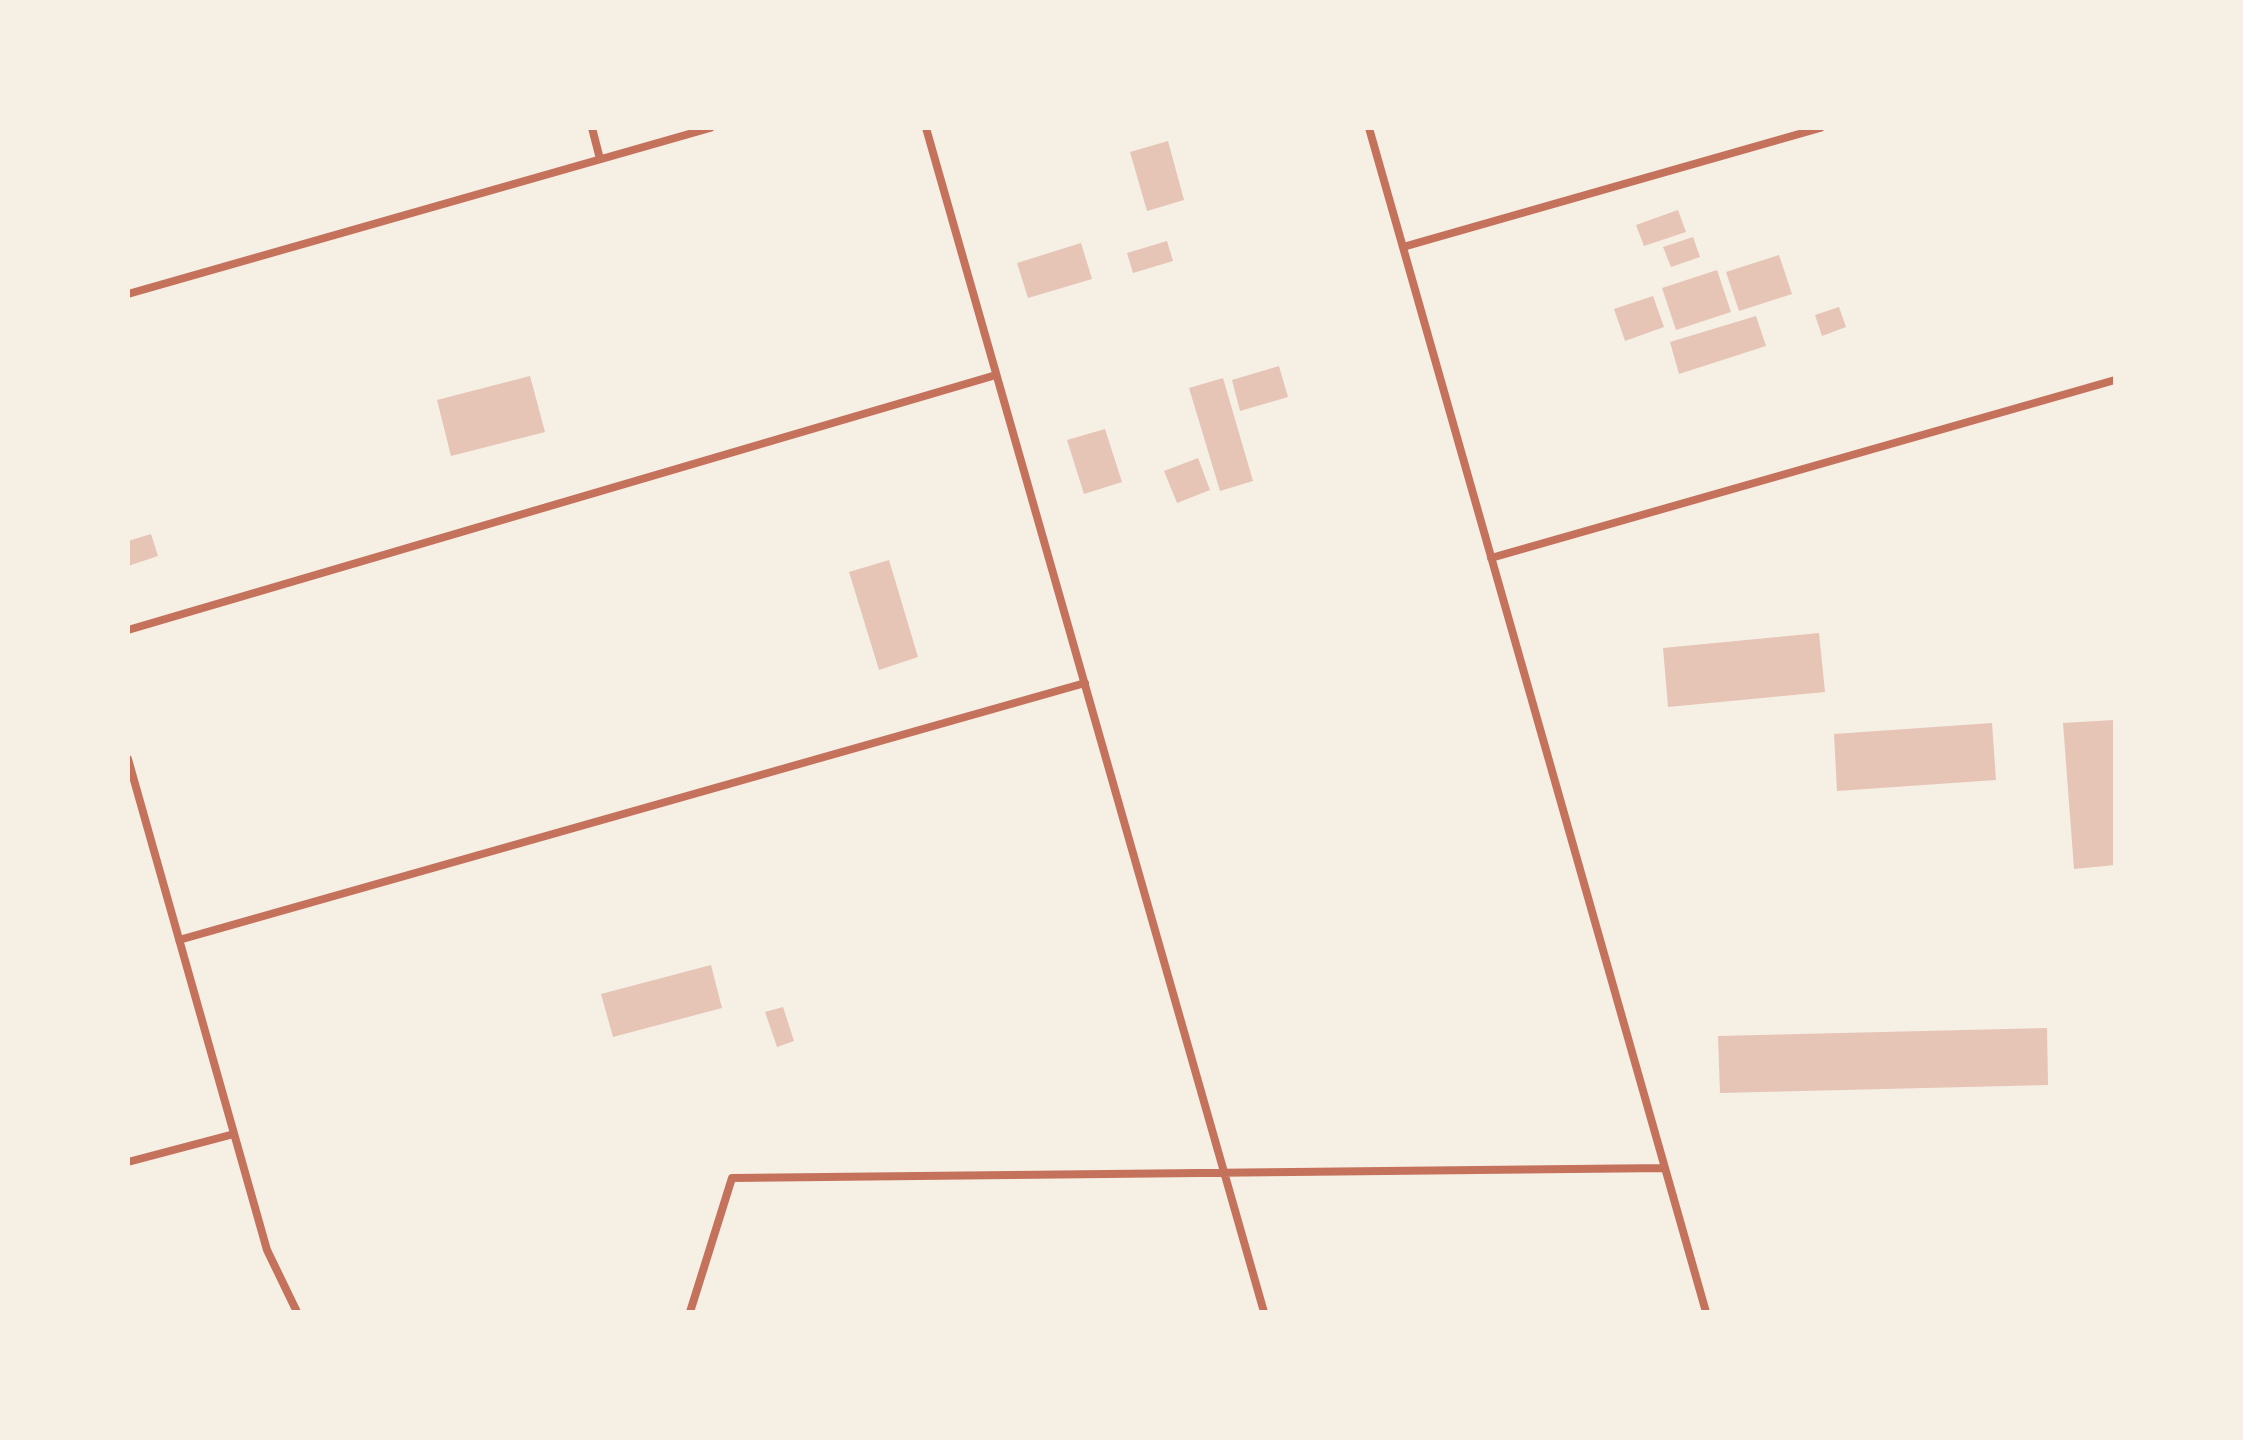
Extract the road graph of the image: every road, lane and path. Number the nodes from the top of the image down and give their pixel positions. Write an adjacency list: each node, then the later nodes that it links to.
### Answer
1 (592, 128): 6 (street)
2 (710, 128): 6 (street)
3 (926, 128): 9 (street)
4 (1369, 128): 7 (street)
5 (1820, 128): 7 (street)
6 (600, 159): 8 (street)
7 (1403, 247): 11 (street)
8 (128, 294)
9 (996, 375): 12 (street); 13 (street)
10 (2115, 380): 11 (street)
11 (1491, 558): 18 (street)
12 (128, 630)
13 (1085, 683): 15 (street); 19 (street)
14 (128, 759): 15 (street)
15 (179, 940): 16 (street)
16 (234, 1134): 17 (street); 20 (street)
17 (128, 1162)
18 (1665, 1168): 19 (street); 23 (street)
19 (1225, 1173): 21 (street); 22 (street)
20 (297, 1312)
21 (690, 1312)
22 (1264, 1312)
23 (1706, 1312)

